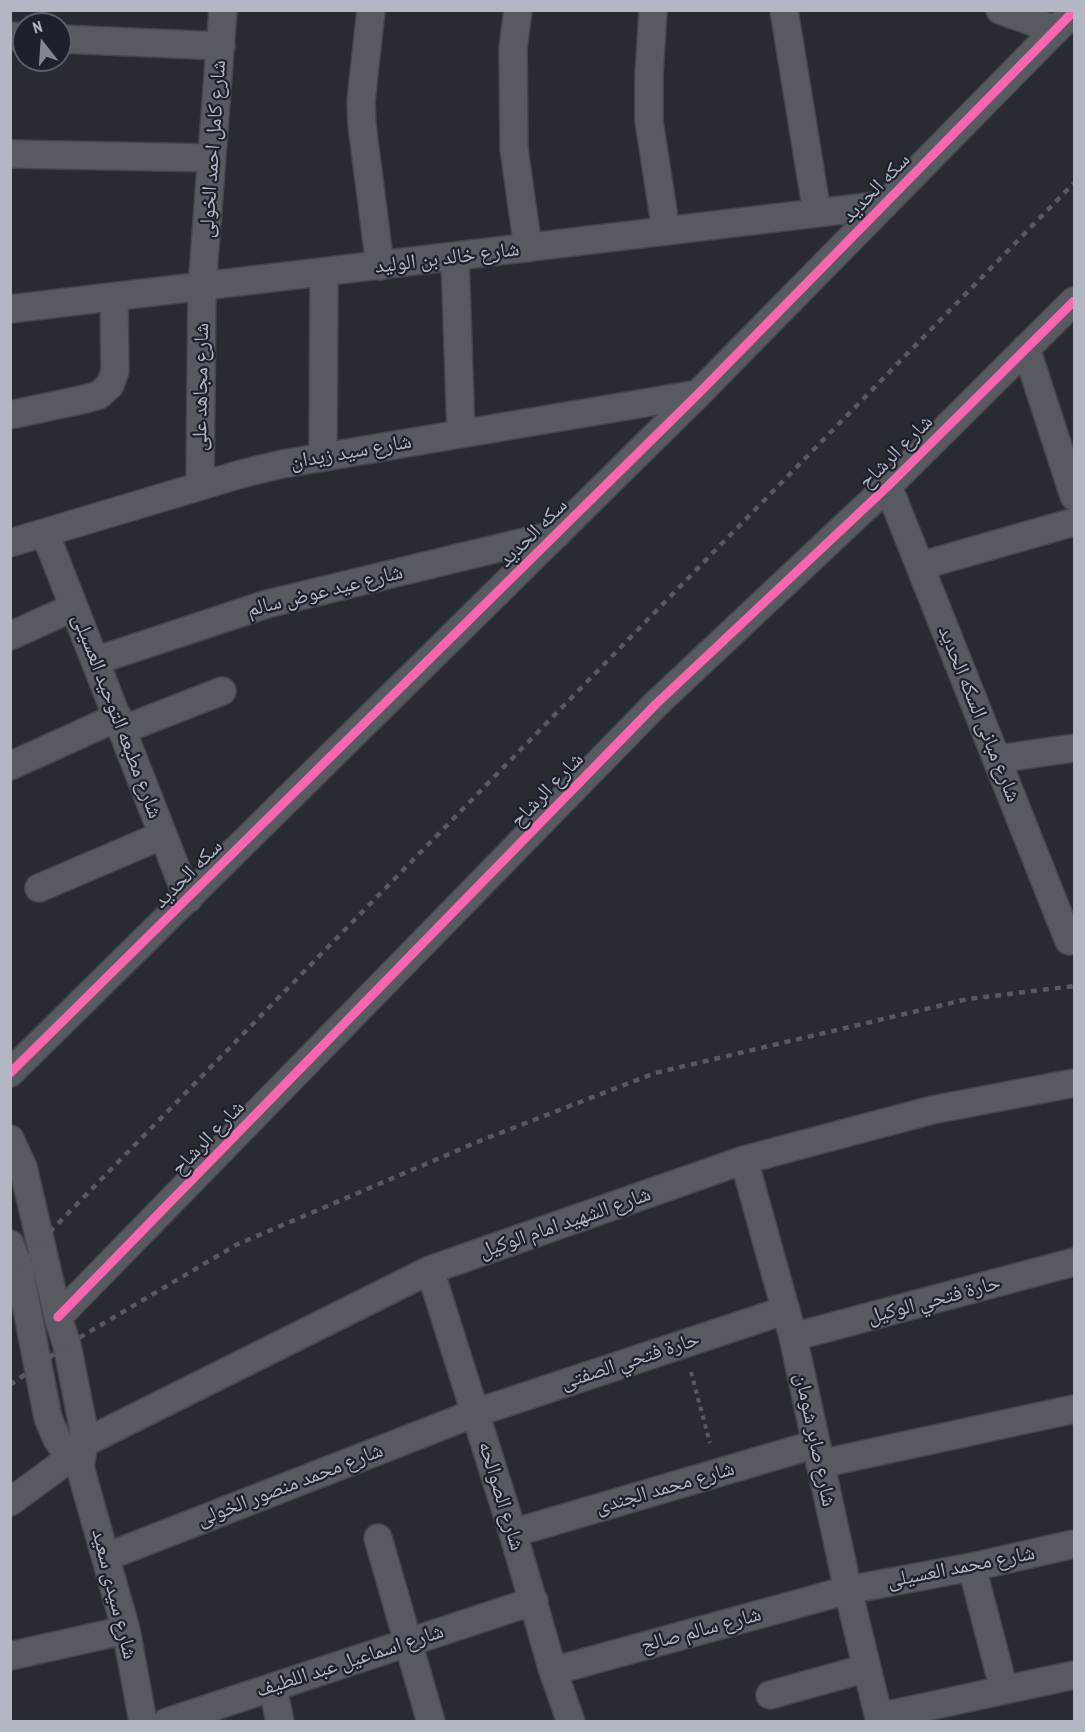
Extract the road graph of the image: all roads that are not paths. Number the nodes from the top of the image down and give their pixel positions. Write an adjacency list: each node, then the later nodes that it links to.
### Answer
1 (223, 10): 9 (street, شارع كامل احمد الخولى)
2 (371, 10): 17 (street)
3 (518, 10): 15 (street)
4 (654, 10): 14 (street)
5 (784, 10): 13 (street)
6 (1000, 10): 7 (street)
7 (1068, 22): 12 (street, سكه الحديد)
8 (72, 40): 9 (street)
9 (221, 46): 11 (street, شارع كامل احمد الخولى)
10 (10, 154): 11 (street)
11 (212, 158): 19 (street, شارع كامل احمد الخولى)
12 (884, 205): 13 (street, شارع خالد بن الوليد); 24 (street, سكه الحديد)
13 (818, 213): 14 (street, شارع خالد بن الوليد)
14 (666, 231): 15 (street, شارع خالد بن الوليد)
15 (528, 248): 16 (street, شارع خالد بن الوليد)
16 (455, 257): 17 (street, شارع خالد بن الوليد); 26 (street)
17 (380, 266): 18 (street, شارع خالد بن الوليد)
18 (324, 273): 19 (street, شارع خالد بن الوليد); 27 (street)
19 (202, 287): 20 (street, شارع خالد بن الوليد); 28 (street, شارع مجاهد على)
20 (114, 298): 22 (street, شارع خالد بن الوليد); 25 (street)
21 (1074, 302): 23 (street, شارع الرشاح)
22 (10, 309)
23 (1026, 348): 29 (street, شارع الرشاح); 30 (street)
24 (699, 394): 26 (street, شارع سيد زيدان); 33 (street, سكه الحديد)
25 (10, 415)
26 (461, 434): 27 (street, شارع سيد زيدان)
27 (323, 456): 28 (street, شارع سيد زيدان)
28 (200, 486): 32 (street, شارع سيد زيدان)
29 (888, 486): 35 (street, شارع مبانى السكه الحديد); 58 (street, شارع الرشاح)
30 (1074, 496)
31 (1074, 522): 35 (street)
32 (45, 533): 34 (street, شارع سيد زيدان); 36 (street, شارع مطبعه التوحيد العسيلى)
33 (557, 534): 38 (street, شارع عيد عوض سالم); 46 (street, سكه الحديد)
34 (10, 543)
35 (920, 566): 42 (street, شارع مبانى السكه الحديد)
36 (74, 607): 37 (street); 38 (street, شارع مطبعه التوحيد العسيلى)
37 (10, 636)
38 (95, 661): 40 (street, شارع مطبعه التوحيد العسيلى)
39 (222, 691): 40 (street)
40 (120, 724): 43 (street); 44 (street, شارع مطبعه التوحيد العسيلى)
41 (1074, 748): 42 (street)
42 (996, 759): 47 (street, شارع مبانى السكه الحديد)
43 (10, 766)
44 (163, 835): 45 (street); 46 (street, شارع مطبعه التوحيد العسيلى)
45 (39, 888)
46 (188, 899): 48 (street, سكه الحديد)
47 (1069, 941)
48 (10, 1073)
49 (1074, 1083): 51 (street, شارع الشهيد امام الوكيل)
50 (10, 1139): 52 (street)
51 (744, 1160): 56 (street, شارع الشهيد امام الوكيل); 57 (street, شارع صابر شومان)
52 (33, 1205): 53 (street); 58 (street)
53 (10, 1228)
54 (10, 1244): 63 (street)
55 (1074, 1262): 59 (street, حارة فتحي الوكيل)
56 (430, 1270): 61 (street, شارع الصوالحه); 63 (street, شارع الشهيد امام الوكيل)
57 (786, 1310): 59 (street, شارع صابر شومان); 61 (street, حارة فتحي الصفتى)
58 (58, 1317): 63 (street)
59 (793, 1337): 62 (street, شارع صابر شومان)
60 (1074, 1409): 62 (street, شارع محمد الجندى)
61 (475, 1413): 65 (street, شارع الصوالحه); 68 (street, شارع محمد منصور الخولى)
62 (818, 1454): 65 (street, شارع محمد الجندى); 70 (street, شارع صابر شومان)
63 (78, 1456): 64 (street, شارع الشهيد امام الوكيل); 68 (street, شارع سيدى سعيد)
64 (10, 1502)
65 (513, 1533): 71 (street, شارع الصوالحه)
66 (378, 1538): 73 (street)
67 (1074, 1544): 69 (street, شارع محمد العسيلى)
68 (106, 1557): 72 (street, شارع سيدى سعيد)
69 (972, 1567): 70 (street, شارع محمد العسيلى); 79 (street)
70 (848, 1590): 75 (street, شارع صابر شومان); 76 (street, شارع سالم صالح)
71 (534, 1601): 73 (street, شارع اسماعيل عبد اللطيف); 76 (street, شارع الصوالحه)
72 (126, 1630): 74 (street); 82 (street, شارع سيدى سعيد)
73 (408, 1642): 78 (street, شارع اسماعيل عبد اللطيف); 85 (street)
74 (10, 1656)
75 (867, 1668): 80 (street); 81 (street, شارع صابر شومان)
76 (553, 1671): 86 (street, شارع الصوالحه)
77 (1074, 1675): 79 (street)
78 (273, 1687): 83 (street, شارع اسماعيل عبد اللطيف); 84 (street)
79 (1004, 1690): 81 (street)
80 (770, 1695)
81 (879, 1719)
82 (143, 1722)
83 (167, 1722)
84 (280, 1722)
85 (431, 1722)
86 (571, 1722)

